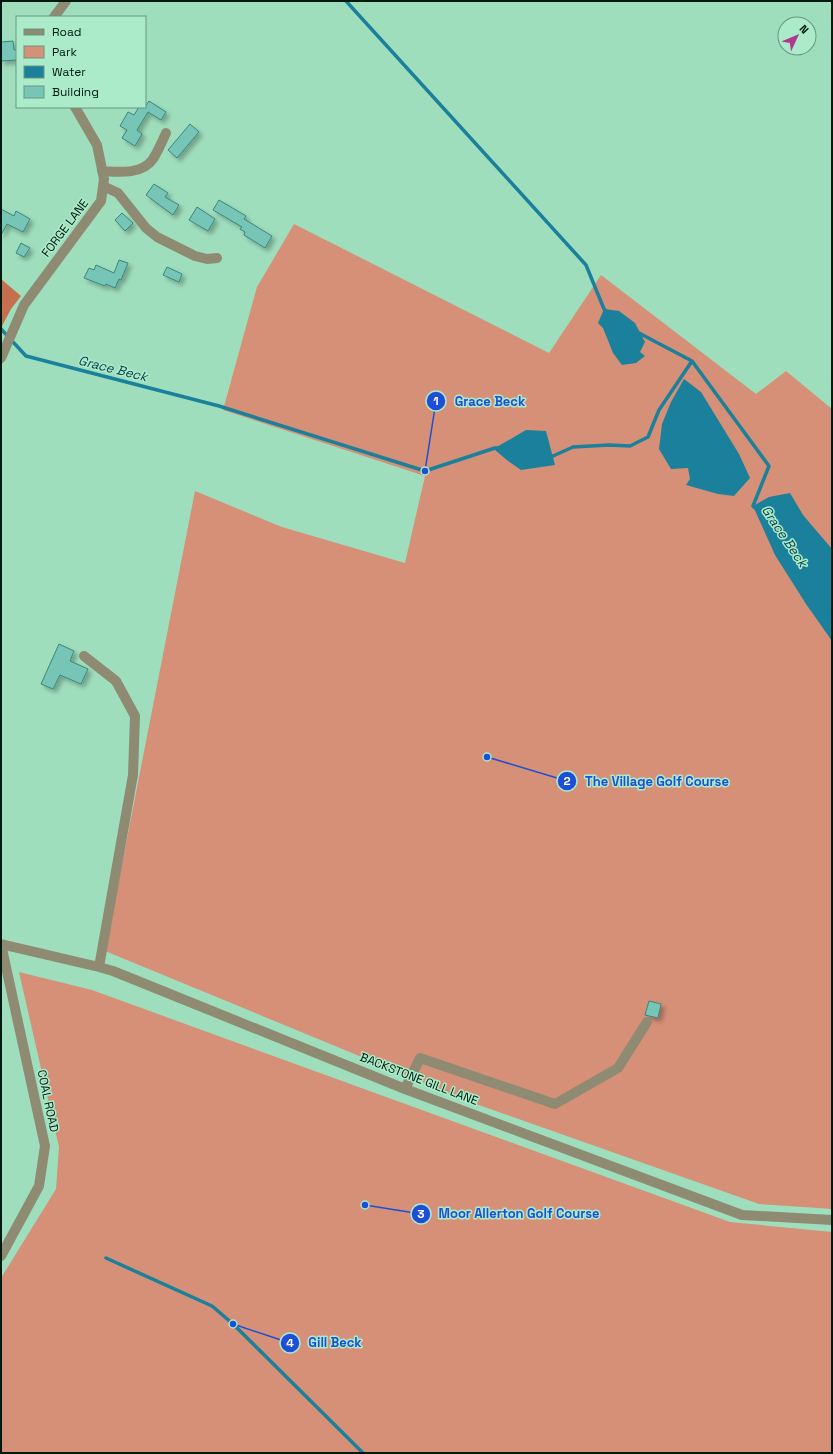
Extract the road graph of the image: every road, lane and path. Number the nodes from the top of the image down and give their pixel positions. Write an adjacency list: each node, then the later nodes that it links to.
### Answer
1 (66, 1): 2 (street)
2 (55, 16)
3 (76, 108): 5 (street, FORGE LANE)
4 (166, 134): 5 (street)
5 (102, 171): 6 (street, FORGE LANE)
6 (103, 186): 7 (street); 8 (street, FORGE LANE)
7 (217, 258)
8 (1, 358)
9 (84, 656): 11 (street)
10 (1, 944): 11 (street, BACKSTONE GILL LANE); 15 (street, COAL ROAD)
11 (99, 966): 13 (street, BACKSTONE GILL LANE)
12 (647, 1022): 13 (street)
13 (405, 1088): 14 (street, BACKSTONE GILL LANE)
14 (832, 1220)
15 (1, 1256)

